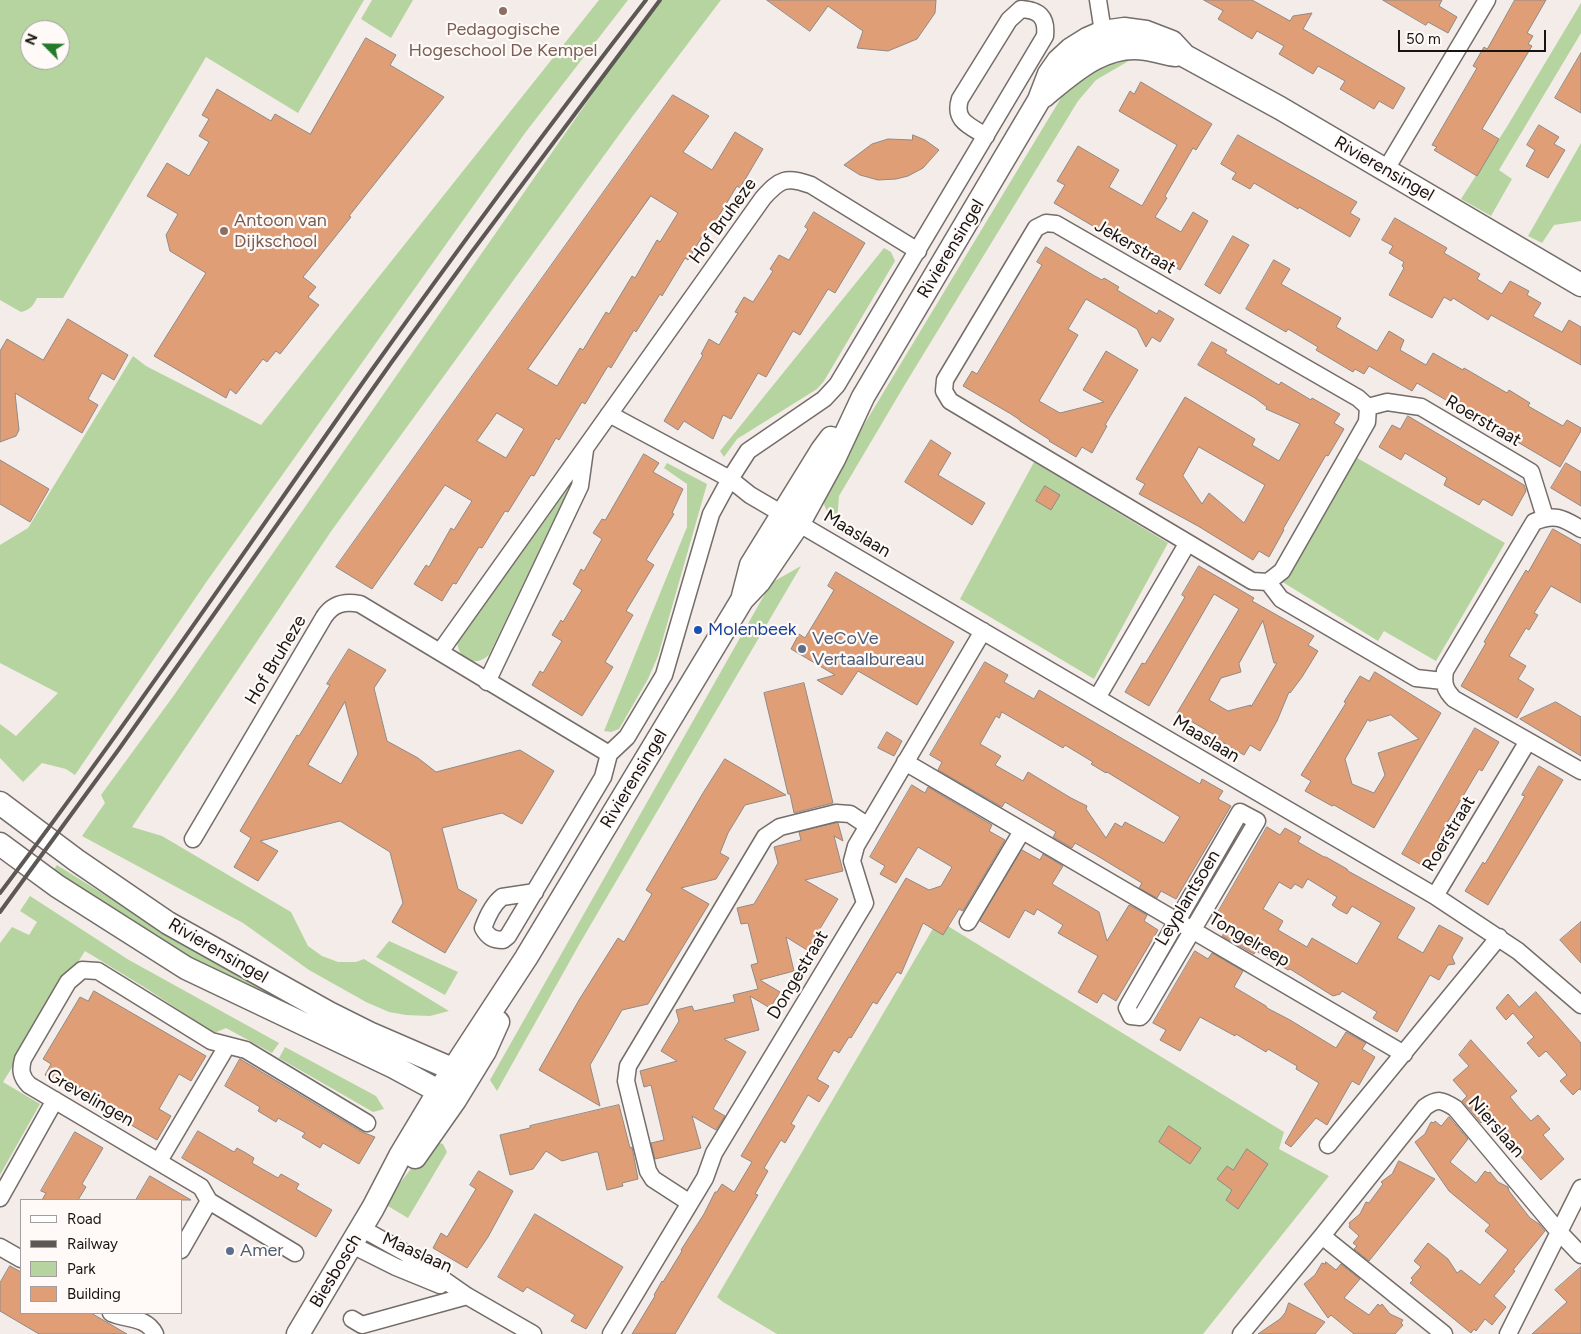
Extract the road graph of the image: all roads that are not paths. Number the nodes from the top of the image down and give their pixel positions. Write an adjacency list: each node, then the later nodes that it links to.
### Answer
1 (1098, 0): 3 (street)
2 (1487, 0): 5 (street)
3 (1107, 42): 5 (street, Rivierensingel); 13 (street, Rivierensingel)
4 (986, 136): 4 (street); 6 (street)
5 (1385, 171): 7 (street, Rivierensingel)
6 (918, 251): 9 (street, Hof Bruheze); 11 (street)
7 (1581, 285)
8 (1368, 407): 12 (street, Roerstraat); 15 (street, Jekerstraat); 16 (street)
9 (609, 414): 10 (street, Hof Bruheze); 11 (street)
10 (585, 448): 18 (street, Hof Bruheze); 20 (street, Hof Bruheze)
11 (730, 479): 13 (street); 23 (street)
12 (1545, 517): 14 (street); 19 (street)
13 (791, 518): 17 (street, Maaslaan); 40 (street, Rivierensingel)
14 (1581, 529)
15 (1187, 544): 16 (street, Jekerstraat); 21 (street)
16 (1268, 582): 19 (street)
17 (983, 631): 21 (street, Maaslaan); 24 (street, Dongestraat)
18 (440, 652): 20 (street, Hof Bruheze); 29 (street, Hof Bruheze)
19 (1443, 681): 22 (street)
20 (487, 682): 23 (street, Hof Bruheze)
21 (1097, 698): 32 (street, Maaslaan)
22 (1528, 741): 25 (street); 32 (street, Roerstraat)
23 (609, 754): 31 (street)
24 (905, 762): 27 (street, Dongestraat); 28 (street, Tongelreep)
25 (1581, 771)
26 (0, 803): 40 (street, Rivierensingel)
27 (868, 826): 49 (street, Dongestraat); 49 (street)
28 (1022, 831): 33 (street, Tongelreep); 34 (street)
29 (194, 840)
30 (0, 844): 41 (street, Rivierensingel)
31 (535, 892)
32 (1435, 896): 36 (street, Maaslaan)
33 (1178, 921): 35 (street, Tongelreep); 35 (street, Leyplantsoen); 35 (street, Leyplantsoen)
34 (968, 922)
35 (1193, 930): 39 (street, Tongelreep)
36 (1499, 937): 37 (street, Maaslaan); 39 (street)
37 (1581, 1005)
38 (227, 1046): 42 (street, Grevelingen); 43 (street, Grevelingen); 45 (street)
39 (1404, 1054): 44 (street)
40 (461, 1073): 41 (street, Rivierensingel)
41 (447, 1095): 51 (street, Biesbosch)
42 (55, 1100): 45 (street, Grevelingen); 47 (street)
43 (367, 1123)
44 (1328, 1145)
45 (159, 1161): 48 (street, Grevelingen)
46 (1581, 1188): 50 (street)
47 (0, 1198)
48 (209, 1201): 54 (street); 55 (street, Grevelingen)
49 (690, 1203): 65 (street, Dongestraat)
50 (1559, 1232): 52 (street, Nierslaan); 56 (street, Nierslaan); 68 (street)
51 (356, 1236): 58 (street, Maaslaan); 63 (street, Biesbosch)
52 (1322, 1236): 66 (street, Nierslaan); 67 (street)
53 (0, 1247): 57 (street)
54 (182, 1248)
55 (295, 1253)
56 (1581, 1255)
57 (20, 1258)
58 (468, 1296): 61 (street, Maaslaan); 64 (street, Maaslaan)
59 (114, 1314): 60 (street)
60 (143, 1317): 62 (street)
61 (352, 1319)
62 (155, 1334)
63 (298, 1334)
64 (533, 1334)
65 (611, 1334)
66 (1241, 1334)
67 (1444, 1334)
68 (1508, 1334)

